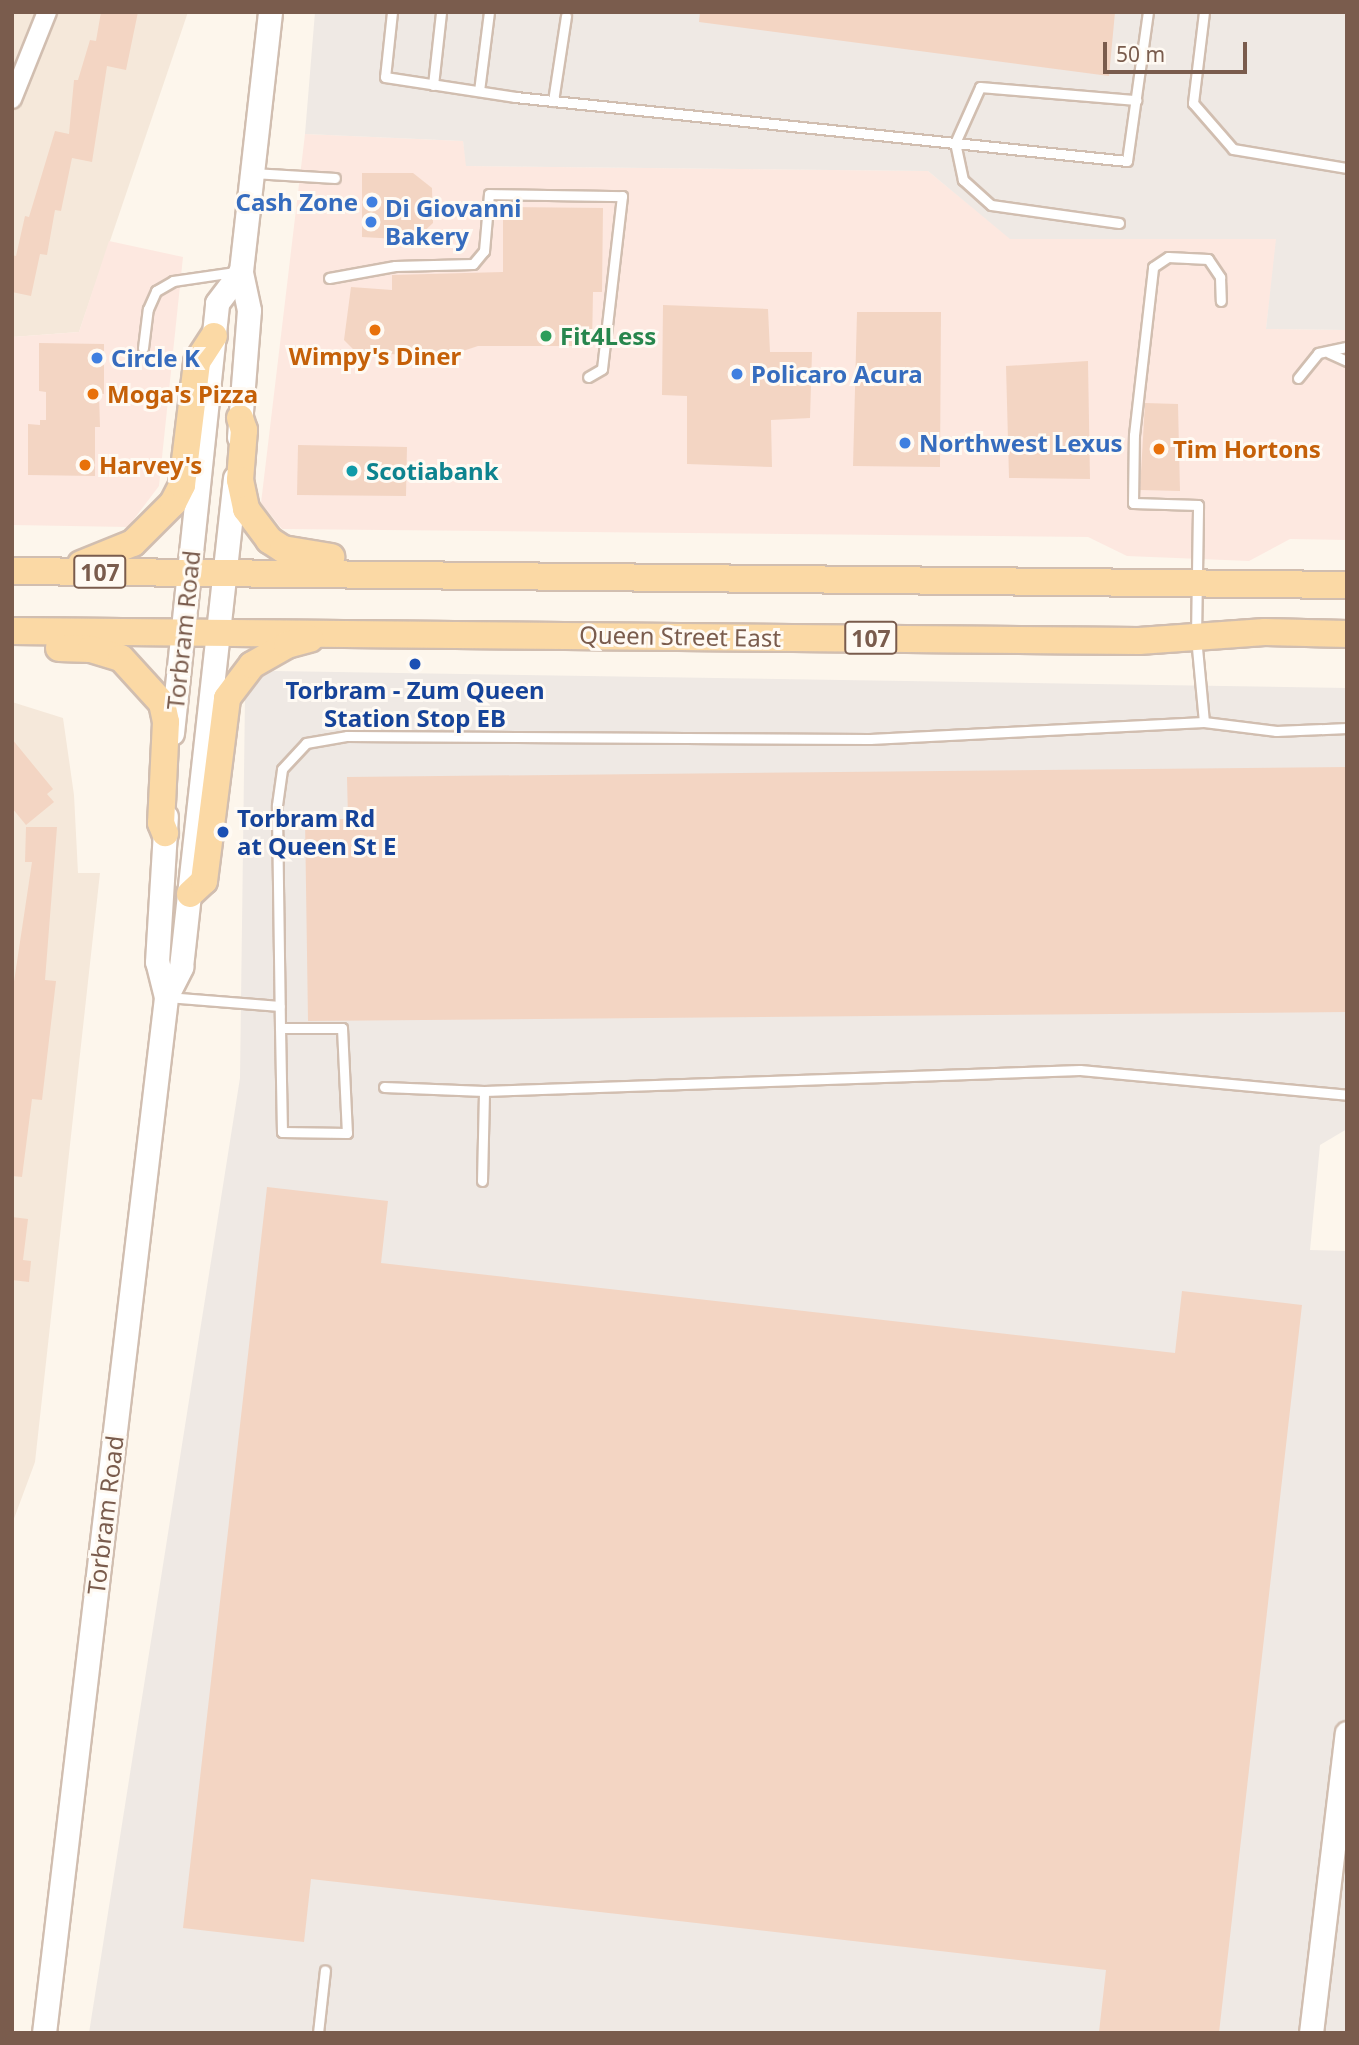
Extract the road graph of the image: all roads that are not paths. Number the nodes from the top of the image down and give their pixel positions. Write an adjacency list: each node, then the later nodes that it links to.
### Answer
1 (47, 12): 11 (street)
2 (270, 12): 16 (main road, Torbram Road)
3 (392, 12): 9 (lane)
4 (441, 12): 9 (lane)
5 (489, 12): 10 (lane)
6 (1149, 12): 12 (lane)
7 (1204, 12): 15 (lane)
8 (566, 16): 13 (lane)
9 (433, 85): 10 (lane)
10 (479, 92): 13 (lane)
11 (12, 99)
12 (1136, 100): 14 (lane); 14 (lane)
13 (554, 101): 14 (lane)
14 (955, 144): 18 (lane)
15 (1347, 168)
16 (251, 173): 17 (lane); 19 (main road, Torbram Road)
17 (335, 178)
18 (1119, 223)
19 (241, 271): 22 (main road, Torbram Road); 24 (lane); 29 (main road, Torbram Road)
20 (329, 278): 27 (lane)
21 (1221, 301): 34 (lane)
22 (214, 336): 30 (main road); 31 (main road, Torbram Road)
23 (1347, 346): 25 (lane)
24 (143, 348)
25 (1329, 353): 26 (lane); 28 (lane)
26 (1347, 361)
27 (588, 377)
28 (1298, 378)
29 (240, 418): 32 (main road, Torbram Road); 33 (main road)
30 (12, 571): 31 (main road, 107)
31 (189, 572): 32 (main road, 107); 37 (main road, Torbram Road)
32 (225, 572): 33 (main road, 107); 38 (main road, Torbram Road)
33 (436, 575): 34 (main road, 107)
34 (1199, 582): 35 (main road, 107); 41 (lane)
35 (1347, 585)
36 (12, 631): 37 (main road, Queen Street East / 107)
37 (182, 632): 38 (main road, Queen Street East / 107); 45 (main road, Torbram Road)
38 (218, 632): 39 (main road, Queen Street East / 107); 46 (main road, Torbram Road)
39 (394, 633): 41 (main road, Queen Street East / 107); 46 (main road)
40 (1347, 634): 41 (main road, Queen Street East / 107)
41 (1196, 637): 43 (lane)
42 (12, 647): 45 (main road)
43 (1204, 722): 44 (lane); 48 (lane)
44 (1347, 728)
45 (165, 833): 47 (main road, Torbram Road)
46 (190, 894): 47 (main road, Torbram Road)
47 (166, 996): 48 (lane); 56 (main road, Torbram Road)
48 (280, 1006): 49 (lane)
49 (280, 1028): 49 (lane)
50 (384, 1087): 51 (lane)
51 (484, 1091): 52 (lane); 53 (lane)
52 (1347, 1095)
53 (482, 1181)
54 (1346, 1741): 58 (main road)
55 (325, 1970): 57 (lane)
56 (44, 2033)
57 (318, 2033)
58 (1311, 2033)

